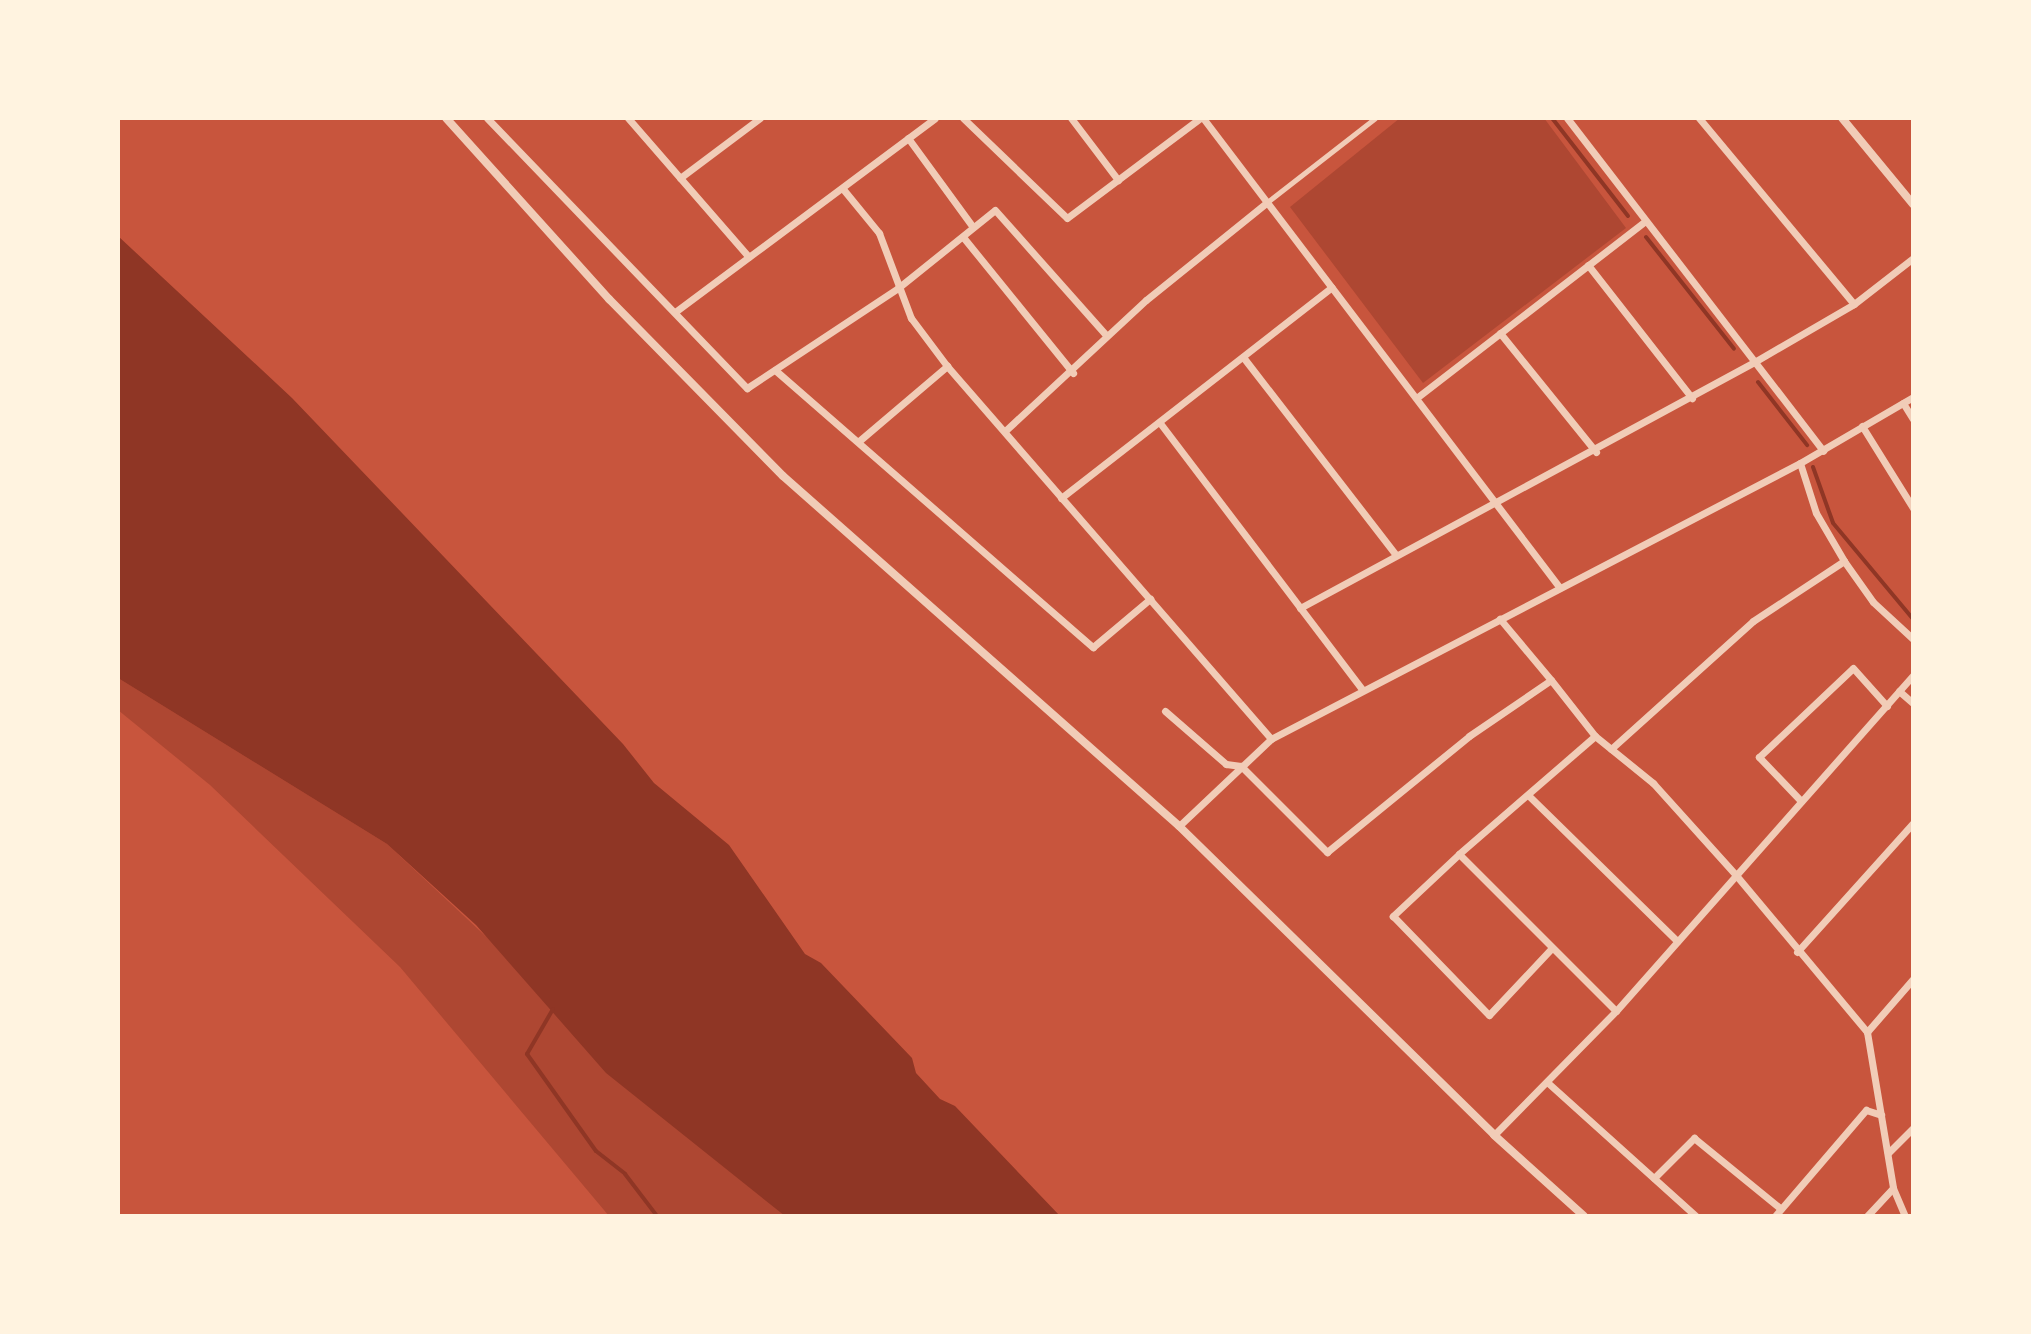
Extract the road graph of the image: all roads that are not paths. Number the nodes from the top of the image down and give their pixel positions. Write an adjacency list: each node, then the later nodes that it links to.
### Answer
1 (446, 118): 72 (street)
2 (487, 118): 28 (street)
3 (628, 118): 14 (street)
4 (760, 118): 14 (street)
5 (935, 118): 13 (street)
6 (963, 118): 15 (street)
7 (1071, 118): 15 (street)
8 (1202, 118): 15 (street); 17 (street)
9 (1375, 118): 17 (street)
10 (1567, 118): 19 (street)
11 (1699, 118): 27 (street)
12 (1842, 118): 18 (street)
13 (908, 138): 16 (street); 20 (street)
14 (680, 178): 22 (street)
15 (1118, 180)
16 (843, 189): 22 (street); 26 (street)
17 (1266, 203): 25 (street); 30 (street)
18 (1913, 204)
19 (1644, 222): 24 (street); 32 (street)
20 (973, 227): 21 (street); 30 (street)
21 (963, 237): 26 (street); 35 (street)
22 (749, 257): 28 (street)
23 (1913, 258): 27 (street)
24 (1588, 265): 29 (street); 38 (street)
25 (1332, 287): 31 (street); 36 (street)
26 (898, 288): 33 (street); 34 (street)
27 (1854, 304): 32 (street)
28 (675, 312): 34 (street)
29 (1500, 333): 36 (street); 46 (street)
30 (1106, 335): 35 (street)
31 (1243, 357): 41 (street); 51 (street)
32 (1756, 361): 38 (street); 45 (street)
33 (947, 366): 43 (street); 44 (street)
34 (775, 370): 44 (street)
35 (1073, 373): 43 (street)
36 (1419, 396): 49 (street)
37 (1913, 397): 39 (street)
38 (1692, 398): 46 (street)
39 (1903, 403): 40 (street); 42 (street)
40 (1913, 419)
41 (1160, 423): 48 (street); 55 (street)
42 (1862, 426): 45 (street); 50 (street)
43 (1005, 431): 48 (street)
44 (859, 441): 54 (street)
45 (1823, 451): 47 (street)
46 (1596, 452): 49 (street)
47 (1800, 463): 52 (street); 53 (street)
48 (1061, 498): 54 (street)
49 (1498, 505): 51 (street); 53 (street)
50 (1913, 508)
51 (1396, 555): 55 (street)
52 (1844, 561): 57 (street); 67 (street)
53 (1560, 588): 56 (street)
54 (1150, 599): 66 (street)
55 (1300, 608): 60 (street)
56 (1500, 619): 59 (street); 60 (street)
57 (1913, 639)
58 (1913, 675): 61 (street)
59 (1551, 680): 65 (street); 68 (street)
60 (1362, 689): 66 (street)
61 (1899, 691): 62 (street); 63 (street)
62 (1913, 703)
63 (1887, 706): 70 (street); 70 (street)
64 (1165, 711): 68 (street)
65 (1595, 736): 67 (street); 69 (street)
66 (1271, 739): 68 (street)
67 (1611, 749): 74 (street)
68 (1241, 766): 72 (street)
69 (1528, 795): 73 (street); 75 (street)
70 (1801, 801): 74 (street)
71 (1913, 823): 77 (street)
72 (1179, 826): 84 (street)
73 (1459, 854): 76 (street); 76 (street)
74 (1735, 874): 75 (street); 77 (street)
75 (1677, 941): 79 (street)
76 (1552, 948): 79 (street)
77 (1797, 952): 80 (street)
78 (1913, 979): 80 (street)
79 (1616, 1011): 81 (street)
80 (1867, 1032): 82 (street)
81 (1547, 1082): 84 (street); 86 (street)
82 (1881, 1115): 85 (street); 88 (street)
83 (1911, 1134): 85 (street)
84 (1494, 1135): 89 (street)
85 (1888, 1153): 87 (street)
86 (1654, 1178): 88 (street); 90 (street)
87 (1893, 1188): 92 (street); 93 (street)
88 (1781, 1209): 91 (street)
89 (1584, 1216)
90 (1696, 1216)
91 (1775, 1216)
92 (1867, 1216)
93 (1905, 1216)

